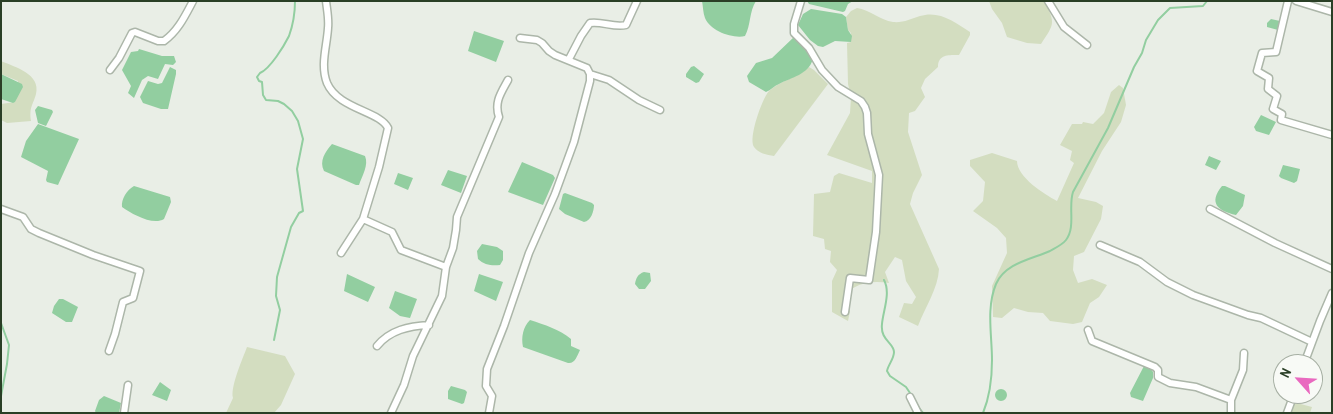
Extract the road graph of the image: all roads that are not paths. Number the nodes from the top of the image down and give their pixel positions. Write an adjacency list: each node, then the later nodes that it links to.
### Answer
1 (193, 1): 12 (street)
2 (326, 1): 19 (street)
3 (637, 1): 11 (street)
4 (801, 1): 25 (street)
5 (1048, 1): 10 (street)
6 (1288, 1): 16 (street)
7 (1296, 1): 8 (street)
8 (1332, 12)
9 (520, 38): 11 (street)
10 (1087, 44)
11 (569, 60): 13 (street)
12 (110, 70)
13 (590, 74): 15 (street); 38 (street)
14 (508, 80): 22 (street)
15 (660, 110)
16 (1332, 135)
17 (1, 209): 30 (street)
18 (1210, 209): 23 (street)
19 (363, 219): 21 (street); 22 (street)
20 (1100, 245): 28 (street)
21 (341, 253)
22 (446, 267): 26 (street)
23 (1332, 269)
24 (1332, 293): 28 (street)
25 (845, 312)
26 (429, 325): 29 (street); 37 (street)
27 (1088, 330): 35 (street)
28 (1312, 342): 32 (street)
29 (377, 346)
30 (109, 350)
31 (1244, 352): 35 (street)
32 (1308, 354)
33 (128, 385): 36 (street)
34 (910, 397): 39 (street)
35 (1231, 400): 40 (street)
36 (124, 413)
37 (391, 413)
38 (490, 413)
39 (918, 413)
40 (1231, 413)

